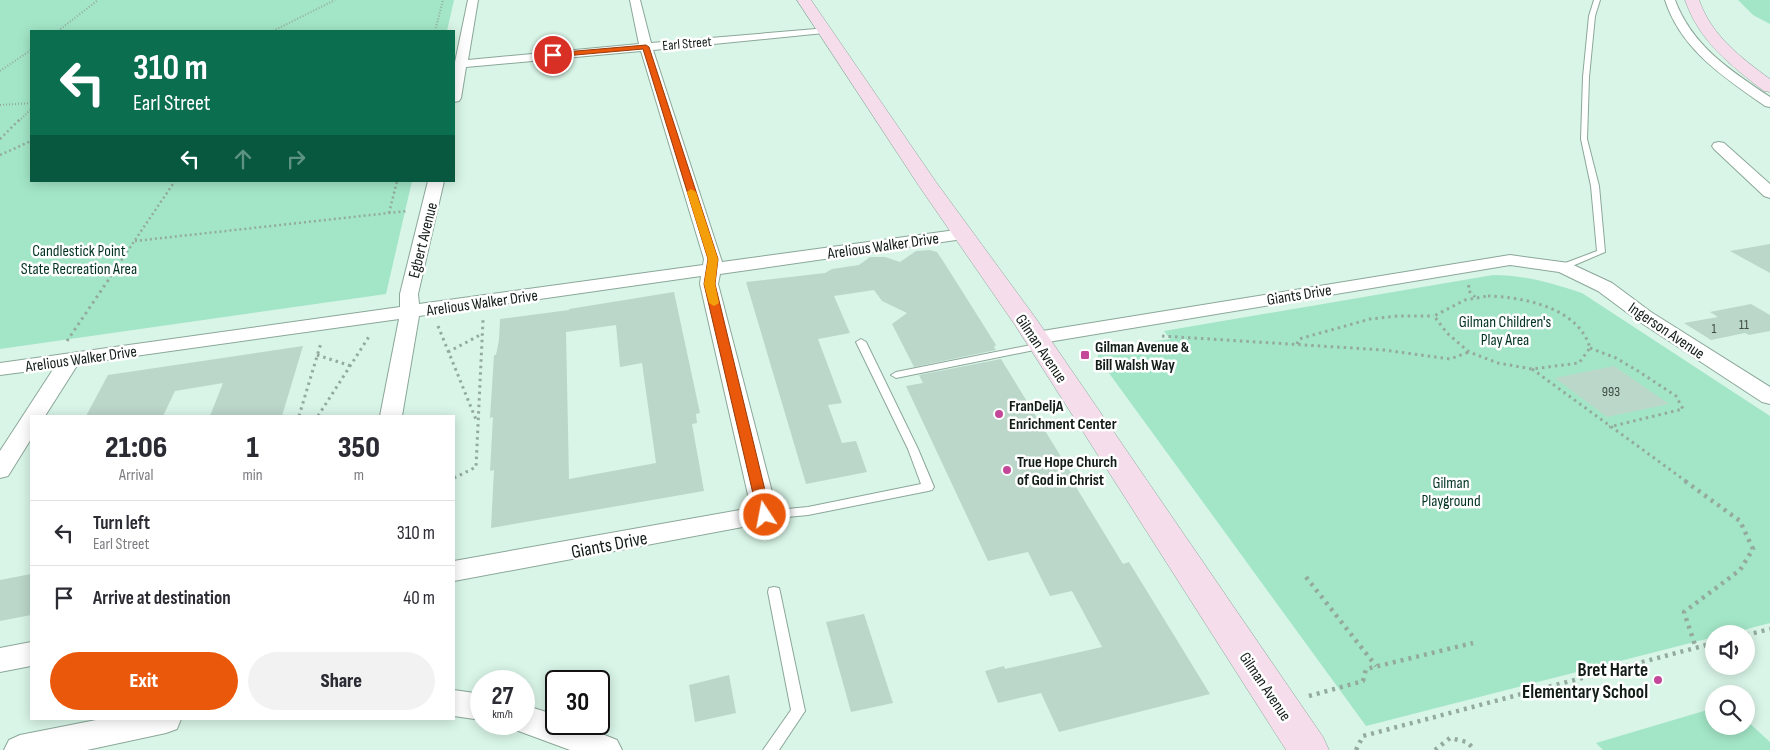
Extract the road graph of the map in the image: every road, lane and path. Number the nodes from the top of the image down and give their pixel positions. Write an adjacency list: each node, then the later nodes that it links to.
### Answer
1 (98, 0): 10 (path)
2 (335, 0): 11 (path)
3 (443, 0): 12 (path)
4 (473, 0): 16 (street)
5 (635, 0): 14 (street)
6 (804, 0): 13 (street, Gilman Avenue)
7 (1597, 0): 36 (lane)
8 (1670, 0): 20 (street)
9 (1692, 0): 18 (street)
10 (59, 30)
11 (275, 30)
12 (435, 30)
13 (824, 30): 14 (street, Earl Street); 34 (street, Gilman Avenue)
14 (646, 47): 16 (street, Earl Street); 37 (street)
15 (30, 51): 17 (path)
16 (461, 64): 19 (street)
17 (0, 71)
18 (1770, 87)
19 (455, 93)
20 (1770, 103)
21 (30, 104): 22 (path)
22 (0, 105)
23 (30, 110): 24 (path)
24 (0, 139)
25 (30, 141): 27 (path)
26 (1719, 146): 31 (street)
27 (0, 155)
28 (174, 182): 35 (path)
29 (397, 182): 33 (path)
30 (436, 182): 32 (street, Egbert Avenue)
31 (1770, 193)
32 (430, 208): 33 (path); 40 (street, Egbert Avenue)
33 (389, 213): 35 (path)
34 (964, 234): 37 (street, Arelious Walker Drive); 47 (street, Gilman Avenue)
35 (135, 241): 53 (path)
36 (1562, 267): 43 (street, Giants Drive); 58 (street, Ingerson Avenue)
37 (712, 268): 38 (street, Arelious Walker Drive); 68 (street)
38 (484, 302): 39 (street, Arelious Walker Drive); 45 (path)
39 (442, 308): 40 (street, Arelious Walker Drive); 50 (path)
40 (410, 313): 42 (street, Arelious Walker Drive); 62 (street, Egbert Avenue)
41 (1434, 316): 48 (path); 49 (path); 51 (path)
42 (375, 318): 44 (street, Arelious Walker Drive); 54 (path)
43 (1130, 322): 47 (street, Giants Drive); 48 (path)
44 (326, 324): 52 (path); 53 (street, Arelious Walker Drive)
45 (483, 334): 50 (path); 64 (path)
46 (862, 342): 68 (lane)
47 (1039, 342): 57 (lane); 81 (street, Gilman Avenue)
48 (1298, 344): 51 (path)
49 (1590, 348): 56 (path); 65 (path)
50 (448, 352): 64 (path)
51 (1469, 352): 56 (path)
52 (317, 355): 54 (path); 60 (path)
53 (61, 361): 55 (street, Arelious Walker Drive); 59 (street)
54 (351, 366): 61 (path)
55 (0, 369)
56 (1532, 369): 65 (path)
57 (896, 374)
58 (1770, 397)
59 (34, 415)
60 (299, 415)
61 (319, 415)
62 (391, 415)
63 (30, 423): 66 (street)
64 (478, 425): 67 (path)
65 (1609, 427): 76 (path)
66 (0, 470)
67 (455, 478)
68 (765, 515): 69 (street, Giants Drive)
69 (455, 571)
70 (1306, 577): 79 (path)
71 (774, 592): 87 (lane)
72 (1770, 629): 73 (path)
73 (1755, 633)
74 (1473, 643): 79 (path)
75 (1705, 646): 76 (path)
76 (1696, 648): 89 (path)
77 (30, 654): 78 (street)
78 (0, 660)
79 (1376, 666): 81 (path)
80 (455, 703): 82 (street)
81 (1278, 704): 88 (street, Gilman Avenue)
82 (470, 705)
83 (161, 720): 85 (street)
84 (535, 722): 86 (street)
85 (20, 750)
86 (606, 750)
87 (770, 750)
88 (1309, 750)
89 (1356, 750)
90 (1435, 750): 91 (path)
91 (1475, 750)

